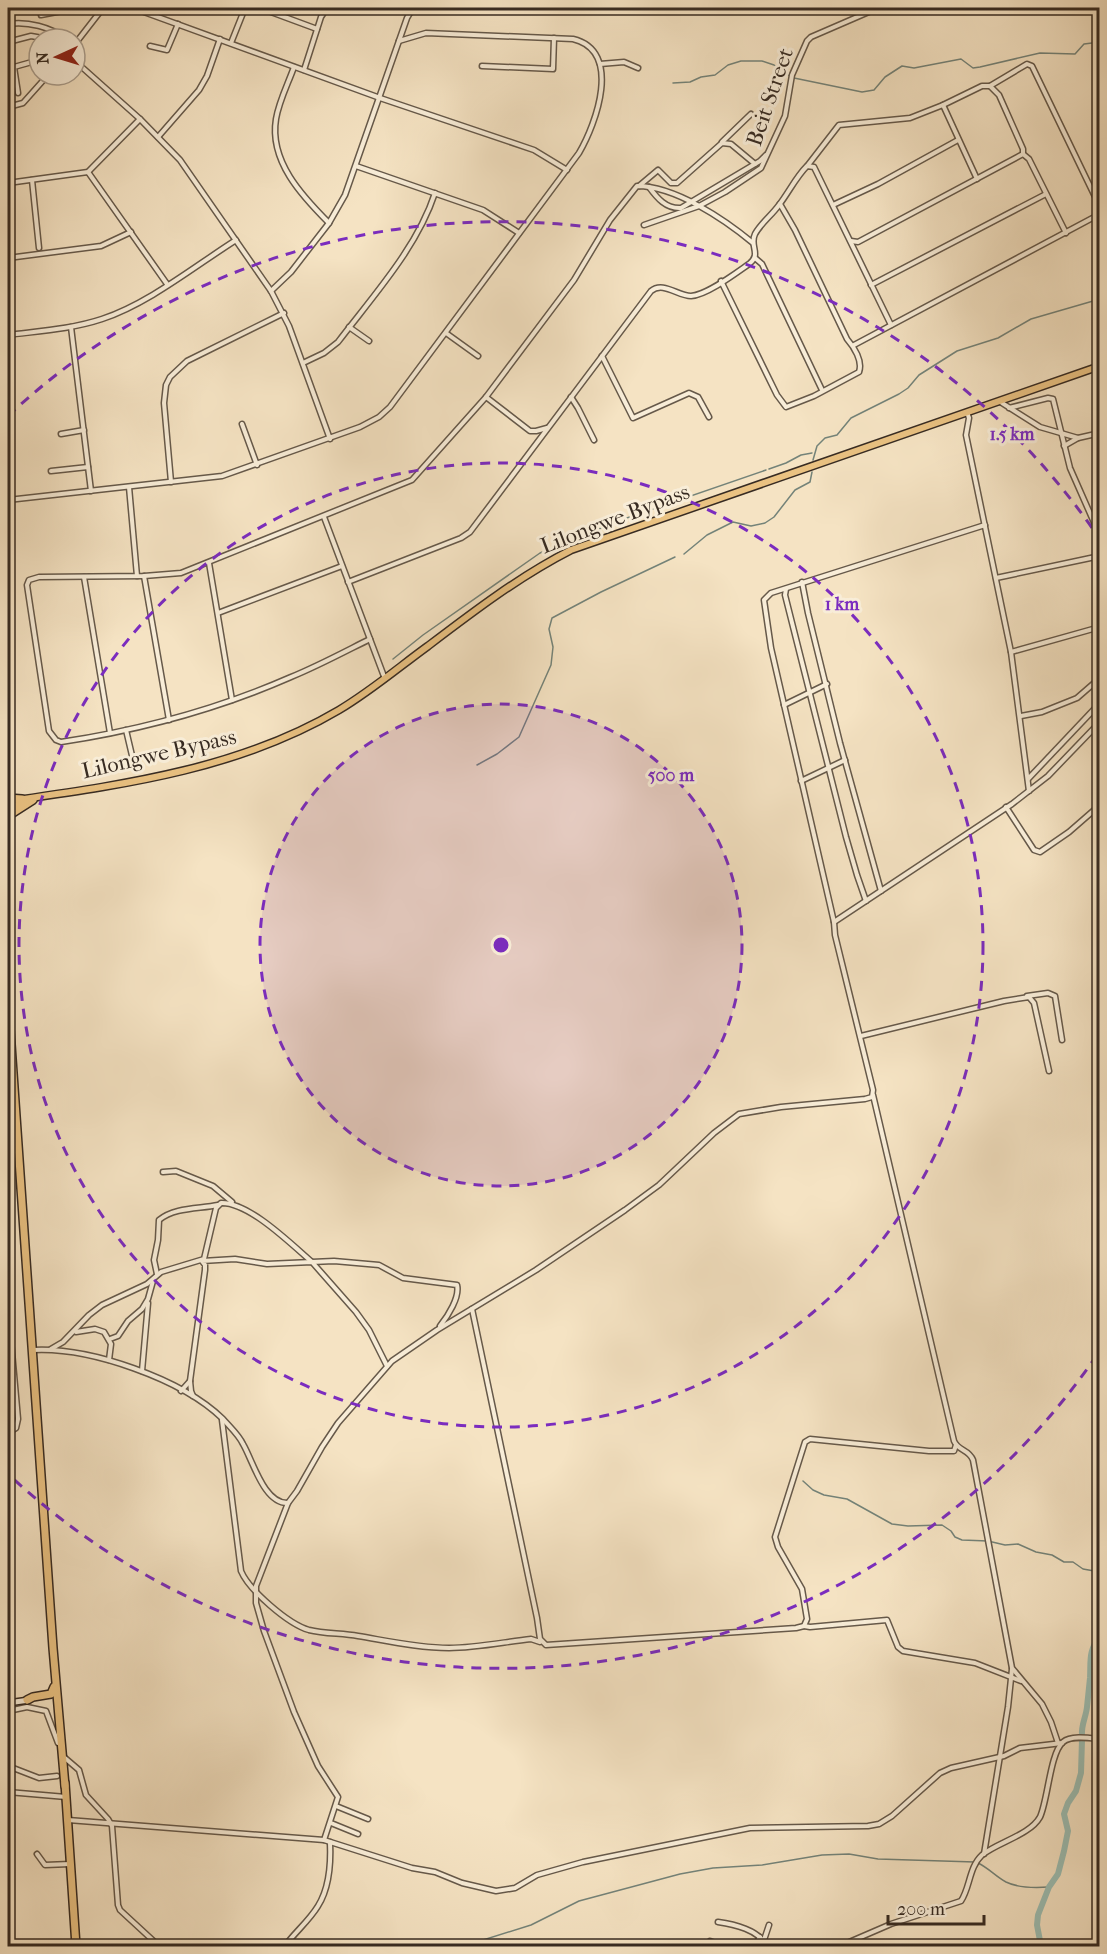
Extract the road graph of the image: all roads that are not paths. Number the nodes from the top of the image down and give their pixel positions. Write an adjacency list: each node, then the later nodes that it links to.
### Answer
1 (78, 8): 9 (street)
2 (103, 8): 13 (street)
3 (134, 8): 11 (street)
4 (245, 8): 20 (street)
5 (327, 8): 14 (street)
6 (413, 8): 18 (street)
7 (878, 8): 40 (street, Beit Street)
8 (271, 12): 14 (street)
9 (40, 15)
10 (8, 24): 12 (street)
11 (178, 24): 17 (street); 21 (street)
12 (42, 27)
13 (87, 29)
14 (317, 29): 27 (street)
15 (27, 37): 19 (street)
16 (554, 38): 18 (street); 23 (street); 24 (street)
17 (220, 39): 20 (street); 37 (street)
18 (399, 41): 32 (street)
19 (8, 42)
20 (231, 44): 25 (street)
21 (150, 46)
22 (27, 63): 31 (street)
23 (600, 64): 26 (street); 45 (street)
24 (482, 66)
25 (294, 67): 27 (street); 60 (street)
26 (638, 68)
27 (304, 70): 32 (street)
28 (87, 72): 36 (street)
29 (990, 86): 33 (street); 41 (street); 58 (street)
30 (37, 87): 34 (street)
31 (18, 93)
32 (380, 98): 43 (street); 45 (street)
33 (943, 105): 38 (street); 44 (street)
34 (8, 107)
35 (751, 114): 39 (street)
36 (140, 119): 37 (street); 46 (street)
37 (158, 137): 65 (street)
38 (958, 140): 47 (street); 56 (street)
39 (722, 143): 42 (street); 50 (street)
40 (770, 149): 42 (street); 57 (street, Beit Street)
41 (1023, 154): 47 (street); 53 (street)
42 (756, 164): 54 (street)
43 (356, 166): 52 (street); 60 (street)
44 (807, 166): 55 (street); 56 (street)
45 (567, 170): 63 (street)
46 (88, 172): 48 (street); 62 (street)
47 (977, 179): 66 (street)
48 (32, 180): 49 (street); 68 (street)
49 (8, 183)
50 (639, 186): 51 (street); 88 (street)
51 (649, 187): 54 (street); 54 (street)
52 (435, 193): 63 (street); 78 (street)
53 (1046, 194): 64 (street); 73 (street)
54 (693, 202): 57 (street)
55 (780, 204): 67 (street); 82 (street)
56 (833, 205): 66 (street)
57 (699, 206): 61 (street, Beit Street); 67 (street)
58 (1100, 207)
59 (1100, 214): 64 (street)
60 (328, 223): 74 (street)
61 (644, 225)
62 (131, 232): 69 (street); 72 (street)
63 (519, 233): 79 (street)
64 (1066, 233): 76 (street)
65 (236, 240): 72 (street); 74 (street)
66 (850, 241): 73 (street)
67 (753, 243): 70 (street)
68 (39, 248)
69 (8, 258)
70 (755, 258): 71 (street); 87 (street)
71 (721, 281): 84 (street); 87 (street)
72 (167, 285): 77 (street)
73 (871, 285): 76 (street)
74 (271, 291): 75 (street)
75 (284, 313): 85 (street); 108 (street)
76 (891, 325): 82 (street)
77 (70, 327): 80 (street); 96 (street)
78 (349, 327): 81 (street); 85 (street)
79 (446, 333): 83 (street); 100 (street)
80 (8, 335)
81 (369, 341)
82 (854, 345): 87 (street)
83 (478, 356)
84 (602, 356): 89 (street); 93 (street)
85 (303, 363): 100 (street)
86 (1100, 366): 90 (main road, Lilongwe Bypass)
87 (822, 390)
88 (486, 397): 95 (street); 112 (street)
89 (571, 397): 95 (street); 102 (street)
90 (998, 401): 91 (street); 92 (main road, Lilongwe Bypass)
91 (1009, 408): 99 (street); 99 (street)
92 (967, 412): 113 (street); 130 (main road, Lilongwe Bypass)
93 (709, 417)
94 (242, 424): 104 (street)
95 (548, 428): 122 (street)
96 (84, 430): 98 (street); 105 (street)
97 (1100, 433): 101 (street)
98 (61, 434)
99 (1062, 434): 101 (street); 103 (street)
100 (330, 438): 104 (street)
101 (1078, 438): 103 (street)
102 (594, 440)
103 (1065, 446): 114 (street)
104 (257, 465): 108 (street)
105 (88, 467): 106 (street); 110 (street)
106 (51, 471)
107 (8, 475): 111 (street)
108 (171, 482): 109 (street)
109 (129, 487): 110 (street); 118 (street)
110 (92, 491): 111 (street)
111 (9, 500)
112 (324, 516): 116 (street); 117 (street)
113 (985, 525): 121 (street); 123 (street)
114 (1100, 536)
115 (1100, 556): 121 (street)
116 (209, 562): 119 (street); 125 (street)
117 (342, 566): 122 (street); 125 (street)
118 (137, 576): 119 (street); 120 (street)
119 (144, 576): 137 (street)
120 (84, 577): 140 (street); 140 (street)
121 (996, 578): 128 (street)
122 (348, 582): 127 (street)
123 (802, 582): 124 (street); 131 (street)
124 (786, 588): 132 (street); 135 (street)
125 (218, 613): 133 (street)
126 (1100, 627): 128 (street)
127 (370, 639): 130 (street); 133 (street)
128 (1011, 652): 136 (street)
129 (1100, 678): 136 (street)
130 (385, 679): 149 (main road, Lilongwe Bypass)
131 (827, 684): 132 (street); 141 (street)
132 (809, 692): 135 (street); 143 (street)
133 (232, 700): 137 (street)
134 (1100, 704): 144 (street)
135 (784, 705): 145 (street)
136 (1020, 716): 144 (street)
137 (169, 720): 139 (street)
138 (1100, 722): 146 (street)
139 (126, 730): 140 (street); 142 (street)
140 (110, 733)
141 (845, 760): 143 (street); 154 (street)
142 (134, 764)
143 (829, 769): 145 (street); 155 (street)
144 (1027, 779): 146 (street)
145 (801, 781): 156 (street)
146 (1029, 791): 151 (street)
147 (8, 799): 148 (highway)
148 (22, 799): 149 (main road, Lilongwe Bypass)
149 (35, 799): 152 (main road, Lilongwe Bypass); 153 (highway)
150 (1100, 805): 151 (street)
151 (1006, 807): 154 (street)
152 (8, 808)
153 (8, 816)
154 (881, 891): 155 (street)
155 (866, 901): 156 (street)
156 (834, 921): 159 (street)
157 (1026, 997): 159 (street); 160 (street); 161 (street)
158 (8, 1001): 177 (highway)
159 (861, 1036): 162 (street)
160 (1062, 1040)
161 (1049, 1071)
162 (873, 1095): 172 (street); 186 (street)
163 (163, 1172): 165 (street)
164 (218, 1204): 165 (street); 166 (street); 168 (street)
165 (235, 1205): 167 (street)
166 (202, 1261): 167 (street); 168 (street); 181 (street)
167 (312, 1262): 173 (street); 179 (street)
168 (157, 1274): 169 (street)
169 (153, 1280): 170 (street); 174 (street)
170 (148, 1299): 175 (street); 180 (street)
171 (8, 1306): 185 (street)
172 (472, 1309): 173 (street); 191 (street)
173 (437, 1330): 179 (street)
174 (74, 1332): 175 (street); 176 (street)
175 (110, 1340): 178 (street)
176 (50, 1349): 177 (street); 178 (street)
177 (33, 1350): 189 (highway)
178 (109, 1360): 180 (street)
179 (387, 1366): 187 (street)
180 (142, 1371): 182 (street)
181 (190, 1381): 182 (street); 183 (street)
182 (181, 1391): 183 (street)
183 (194, 1397): 184 (street)
184 (222, 1418): 187 (street); 188 (street)
185 (8, 1433)
186 (956, 1445): 190 (street); 192 (street)
187 (288, 1503): 188 (street)
188 (255, 1592): 191 (street); 211 (street)
189 (51, 1595): 193 (highway); 196 (highway)
190 (804, 1626): 191 (street); 194 (street)
191 (541, 1642)
192 (1012, 1668): 194 (street); 195 (street)
193 (55, 1669): 196 (highway); 198 (highway)
194 (1012, 1678): 195 (street); 204 (street)
195 (1022, 1681): 203 (street)
196 (59, 1697): 197 (main road); 201 (highway); 205 (highway)
197 (46, 1698): 198 (main road); 201 (highway)
198 (27, 1700): 199 (main road)
199 (8, 1704)
200 (8, 1711): 210 (street)
201 (60, 1732): 208 (highway)
202 (1100, 1739): 203 (street)
203 (1060, 1743): 204 (street); 220 (street)
204 (1000, 1756): 218 (street); 220 (street)
205 (64, 1758): 208 (highway); 214 (street)
206 (8, 1766): 207 (street)
207 (57, 1776)
208 (65, 1786): 210 (highway)
209 (8, 1792): 210 (street)
210 (65, 1797): 213 (highway)
211 (336, 1806): 212 (street); 215 (street)
212 (368, 1819)
213 (68, 1820): 214 (street); 221 (highway)
214 (110, 1822): 217 (street); 227 (street)
215 (331, 1823): 216 (street); 217 (street)
216 (358, 1834)
217 (324, 1840): 218 (street)
218 (330, 1842): 228 (street)
219 (37, 1854): 221 (street)
220 (983, 1854): 232 (street)
221 (71, 1863): 226 (highway)
222 (718, 1922): 224 (street)
223 (769, 1925): 224 (street)
224 (762, 1939): 230 (street); 231 (street)
225 (710, 1941): 229 (street)
226 (76, 1947)
227 (159, 1947)
228 (285, 1947)
229 (723, 1947)
230 (755, 1947)
231 (766, 1947)
232 (840, 1947)

